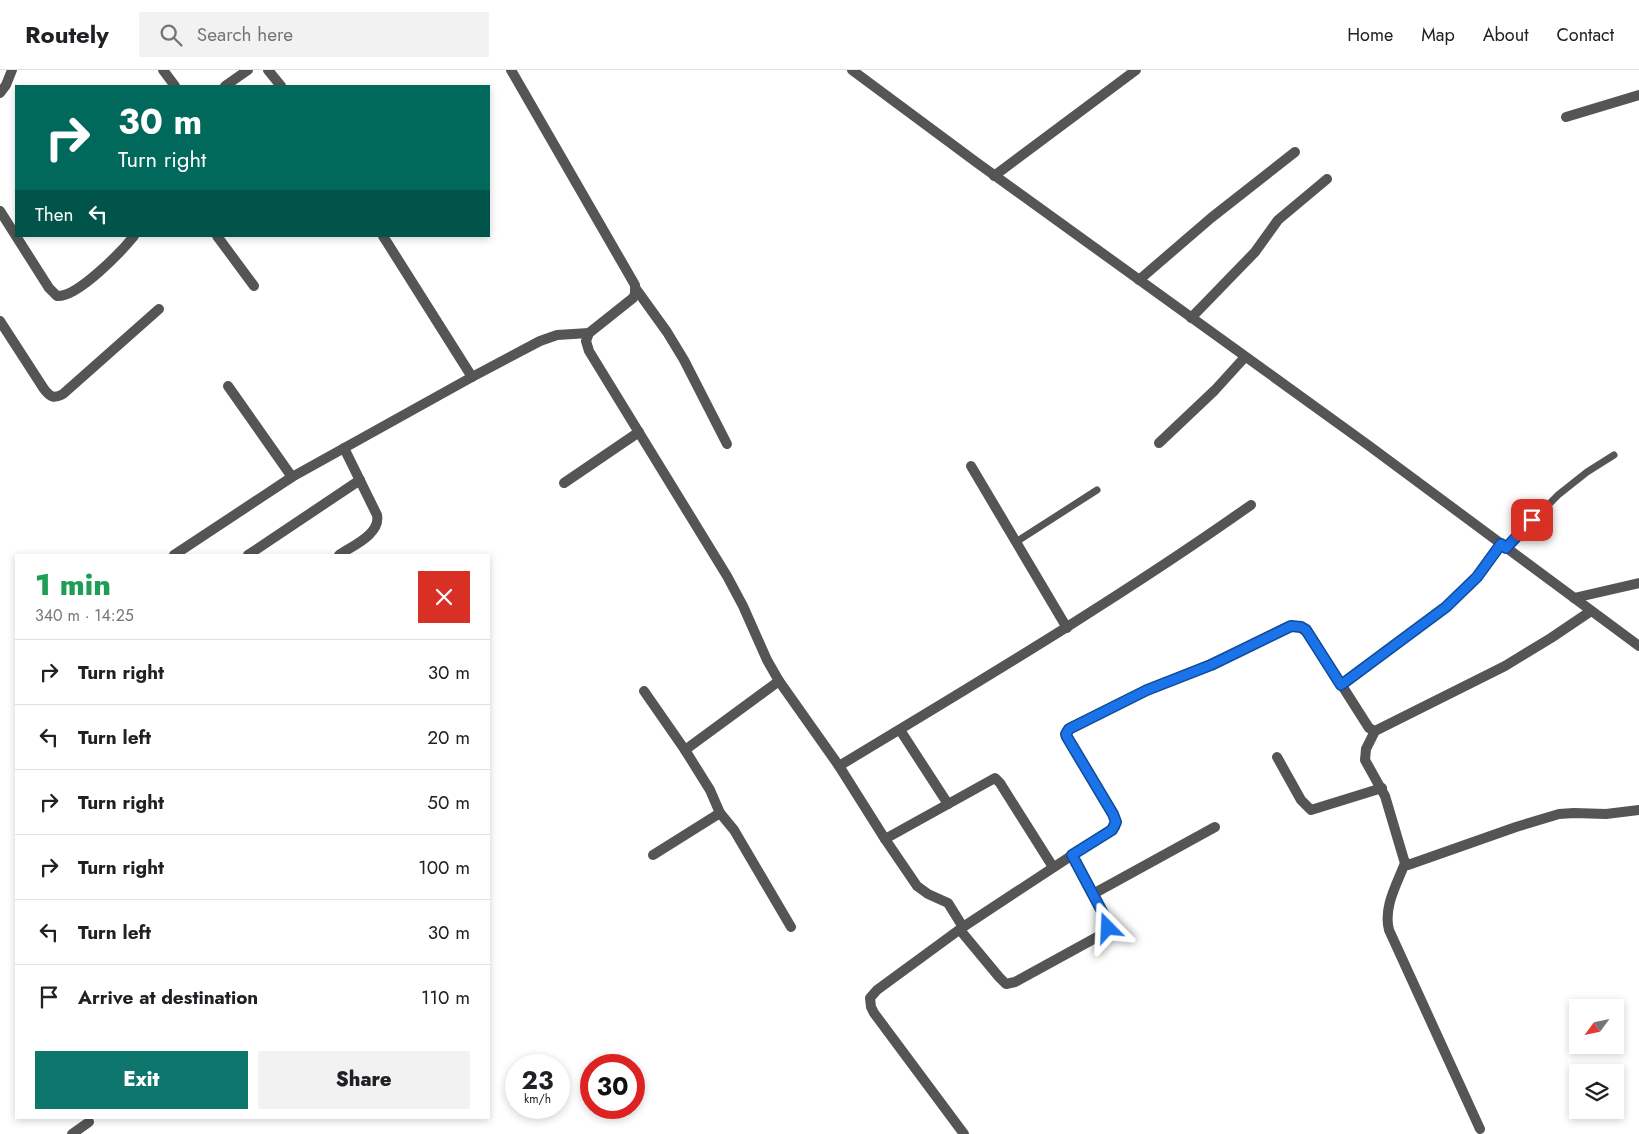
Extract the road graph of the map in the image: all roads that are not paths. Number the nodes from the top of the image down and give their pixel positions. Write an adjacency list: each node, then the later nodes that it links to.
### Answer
1 (12, 70): 11 (street)
2 (163, 70): 8 (street)
3 (248, 70): 9 (street)
4 (268, 70): 10 (street)
5 (511, 70): 25 (street)
6 (852, 70): 15 (street)
7 (1136, 70): 15 (street)
8 (174, 85)
9 (226, 85)
10 (280, 85)
11 (0, 93)
12 (1639, 95): 13 (street)
13 (1566, 117)
14 (1295, 152): 23 (street)
15 (994, 176): 23 (street)
16 (1327, 180): 27 (street)
17 (0, 211): 18 (street)
18 (15, 235)
19 (16, 237): 20 (street)
20 (133, 237)
21 (218, 237): 24 (street)
22 (384, 237): 31 (street)
23 (1139, 280): 27 (street)
24 (254, 286)
25 (636, 289): 29 (street); 35 (street)
26 (159, 309): 28 (street)
27 (1191, 318): 30 (street)
28 (0, 321)
29 (589, 332): 31 (street); 33 (street)
30 (1245, 357): 34 (street); 45 (street)
31 (472, 377): 36 (street)
32 (228, 386): 39 (street)
33 (639, 432): 41 (street); 54 (street)
34 (1159, 443)
35 (727, 444)
36 (344, 448): 39 (street); 40 (street)
37 (1614, 455): 45 (lane)
38 (970, 466): 44 (street)
39 (292, 477): 46 (street)
40 (360, 480): 47 (street); 48 (street)
41 (564, 483)
42 (1097, 490): 44 (lane)
43 (1251, 505): 52 (street)
44 (1016, 542): 52 (street)
45 (1503, 546): 50 (street); 55 (street)
46 (176, 554)
47 (249, 554)
48 (340, 554)
49 (1639, 583): 50 (street)
50 (1574, 598): 51 (street)
51 (1591, 611): 53 (street); 58 (street)
52 (1067, 628): 57 (street)
53 (1639, 646)
54 (779, 682): 59 (street); 61 (street)
55 (1341, 685): 58 (street); 69 (street)
56 (644, 690): 59 (street)
57 (900, 730): 61 (street); 63 (street)
58 (1375, 731): 62 (street)
59 (686, 750): 65 (street)
60 (1277, 757): 62 (street)
61 (839, 766): 67 (street)
62 (1382, 788): 70 (street)
63 (948, 804): 67 (street); 71 (street)
64 (1639, 810): 70 (street)
65 (720, 813): 68 (street); 73 (street)
66 (1215, 827): 72 (street)
67 (884, 839): 74 (street)
68 (653, 855)
69 (1072, 855): 71 (street); 72 (street)
70 (1405, 862): 76 (street)
71 (1053, 867): 74 (street)
72 (1093, 894): 74 (street)
73 (791, 927)
74 (962, 928): 78 (street)
75 (89, 1122): 77 (street)
76 (1480, 1129)
77 (72, 1134)
78 (964, 1134)

